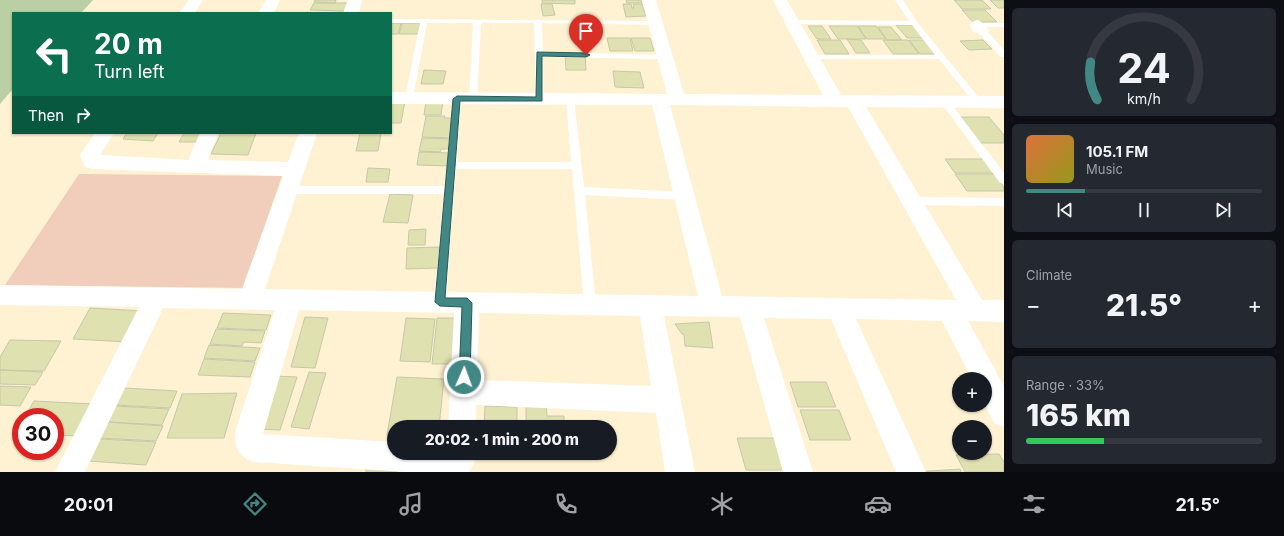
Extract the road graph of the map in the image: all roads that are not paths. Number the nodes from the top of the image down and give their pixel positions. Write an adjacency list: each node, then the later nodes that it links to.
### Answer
1 (196, 0): 7 (street)
2 (273, 0): 8 (street)
3 (355, 0): 9 (street)
4 (649, 0): 16 (street)
5 (780, 0): 14 (street)
6 (899, 0): 15 (lane)
7 (188, 12)
8 (267, 12)
9 (351, 12)
10 (392, 21): 11 (lane)
11 (424, 21): 12 (lane); 24 (lane)
12 (477, 21): 13 (lane); 25 (lane)
13 (538, 21): 16 (lane); 18 (lane)
14 (792, 22): 15 (lane); 21 (street)
15 (914, 23): 22 (lane)
16 (656, 24): 20 (street)
17 (1004, 25): 19 (lane)
18 (539, 54): 20 (lane); 26 (lane)
19 (1004, 54)
20 (665, 57): 28 (street)
21 (811, 57): 22 (lane); 29 (street)
22 (942, 57): 31 (lane)
23 (392, 98): 24 (street)
24 (409, 98): 25 (street)
25 (465, 99): 26 (street); 36 (lane)
26 (540, 99): 27 (street)
27 (570, 99): 28 (street); 37 (lane)
28 (669, 100): 29 (street); 44 (street)
29 (845, 101): 30 (street); 45 (street)
30 (944, 102): 31 (street); 40 (lane)
31 (978, 102): 32 (street)
32 (1004, 102)
33 (104, 134): 38 (street)
34 (209, 134): 38 (street)
35 (308, 134): 39 (street)
36 (451, 166): 37 (lane); 42 (lane)
37 (576, 166): 43 (lane)
38 (195, 167): 39 (street)
39 (296, 169): 41 (street)
40 (1002, 175)
41 (288, 190): 42 (lane); 49 (street)
42 (449, 190): 51 (lane)
43 (579, 191): 44 (lane); 53 (lane)
44 (685, 196): 55 (street)
45 (912, 201): 46 (lane); 59 (street)
46 (1004, 202)
47 (156, 297): 48 (street); 49 (street); 66 (street)
48 (3, 299)
49 (250, 299): 50 (street)
50 (290, 300): 51 (street); 65 (street)
51 (440, 302): 52 (street)
52 (467, 303): 53 (street); 61 (street)
53 (590, 304): 54 (street)
54 (650, 305): 55 (street); 62 (street)
55 (713, 306): 56 (street)
56 (749, 307): 57 (street); 68 (street)
57 (839, 309): 58 (street); 69 (street)
58 (950, 310): 59 (street); 63 (street)
59 (975, 311): 60 (street)
60 (1004, 312)
61 (464, 392): 62 (street); 64 (street)
62 (667, 400): 67 (street)
63 (1004, 413)
64 (462, 420)
65 (461, 462)
66 (70, 472)
67 (680, 472)
68 (798, 472)
69 (911, 472)

